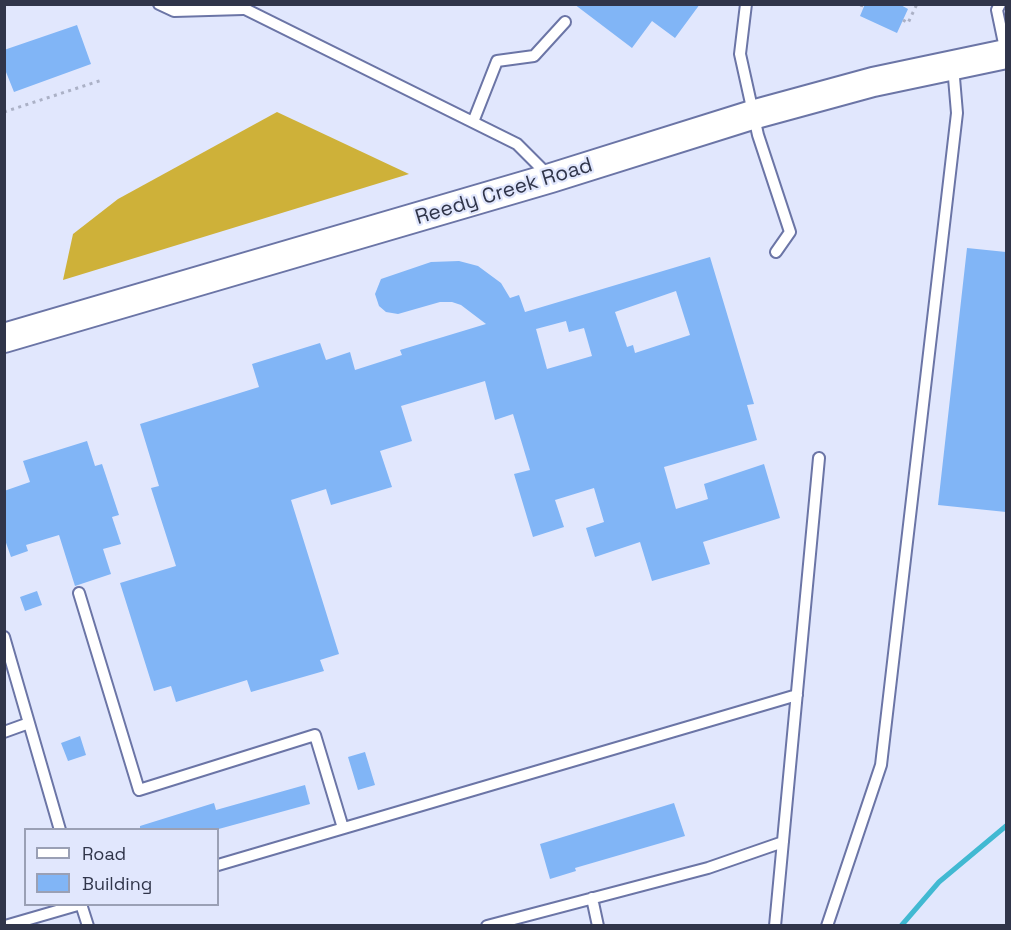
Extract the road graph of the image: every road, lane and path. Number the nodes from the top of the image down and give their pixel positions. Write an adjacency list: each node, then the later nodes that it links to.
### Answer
1 (159, 4): 5 (lane)
2 (746, 4): 12 (lane)
3 (917, 4): 6 (path)
4 (1000, 4): 8 (lane)
5 (239, 7): 13 (lane)
6 (903, 20)
7 (565, 22): 13 (lane)
8 (1006, 54): 9 (main road, Reedy Creek Road)
9 (953, 64): 12 (main road, Reedy Creek Road); 35 (lane)
10 (102, 80): 11 (path)
11 (4, 112)
12 (752, 115): 14 (main road, Reedy Creek Road); 15 (lane)
13 (473, 122): 14 (lane)
14 (551, 178): 16 (main road, Reedy Creek Road)
15 (776, 252)
16 (4, 338)
17 (819, 458): 20 (lane)
18 (80, 593): 24 (lane)
19 (4, 637): 21 (lane)
20 (797, 695): 24 (lane); 25 (lane)
21 (29, 723): 22 (lane); 23 (lane)
22 (4, 732)
23 (59, 828)
24 (343, 828): 26 (lane)
25 (783, 842): 27 (lane); 34 (lane)
26 (219, 865)
27 (592, 898): 32 (lane); 33 (lane)
28 (74, 906): 30 (lane)
29 (82, 906): 31 (lane)
30 (5, 926)
31 (88, 926)
32 (487, 926)
33 (598, 926)
34 (775, 926)
35 (826, 926)

